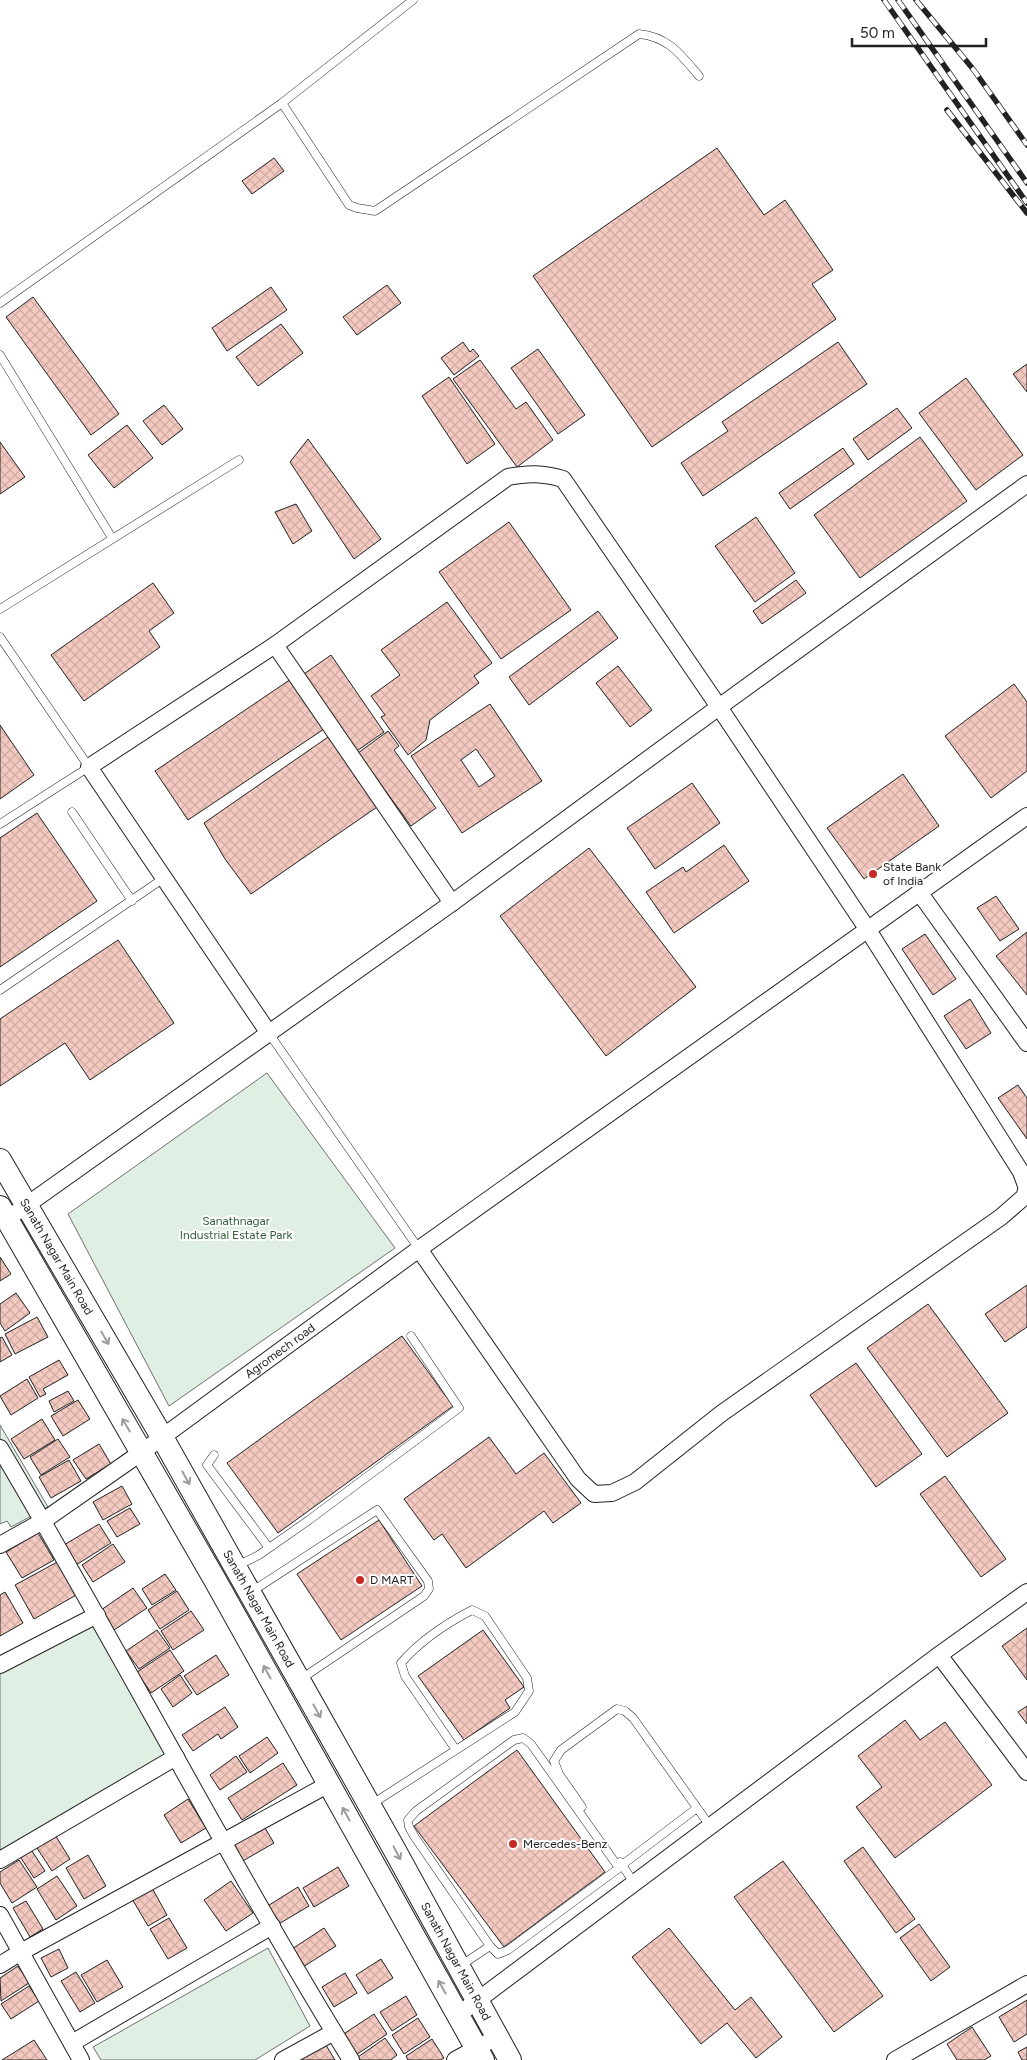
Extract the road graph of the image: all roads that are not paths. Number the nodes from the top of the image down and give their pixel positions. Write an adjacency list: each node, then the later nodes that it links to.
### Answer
1 (413, 0): 3 (lane)
2 (699, 76): 3 (lane)
3 (282, 103): 4 (lane)
4 (0, 303)
5 (0, 355): 8 (lane)
6 (239, 460): 8 (lane)
7 (1027, 484): 12 (street)
8 (112, 538): 9 (lane)
9 (0, 609)
10 (0, 637): 13 (lane)
11 (275, 645): 12 (street); 13 (street); 20 (street)
12 (719, 707): 20 (street); 21 (street)
13 (89, 767): 16 (lane); 17 (street)
14 (72, 812): 19 (lane)
15 (1027, 816): 18 (street, Agromech road)
16 (0, 824)
17 (164, 878): 19 (lane); 23 (street)
18 (919, 892): 21 (street, Agromech road); 24 (street)
19 (132, 901): 22 (lane)
20 (452, 903): 23 (street)
21 (868, 930): 26 (street); 29 (street, Agromech road)
22 (0, 990)
23 (268, 1032): 27 (street); 29 (lane)
24 (1027, 1044)
25 (0, 1160): 27 (street, Sanath Nagar Main Road)
26 (1027, 1188): 29 (street)
27 (27, 1204): 28 (street); 31 (street, Sanath Nagar Main Road, one-way to 31)
28 (2, 1217): 33 (street, Sanath Nagar Main Road, one-way to 28)
29 (419, 1249): 31 (street, Agromech road)
30 (411, 1336): 37 (lane)
31 (162, 1437): 33 (street, Agromech road); 38 (street, Sanath Nagar Main Road, one-way to 38)
32 (0, 1448): 35 (street)
33 (142, 1452): 35 (street, Agromech road); 48 (street, Sanath Nagar Main Road, one-way to 33)
34 (214, 1455): 37 (lane)
35 (43, 1520): 36 (street, Agromech road); 41 (street)
36 (0, 1545)
37 (269, 1548): 38 (lane)
38 (236, 1567): 40 (street, Sanath Nagar Main Road)
39 (1027, 1592): 42 (street)
40 (250, 1593): 44 (street, Sanath Nagar Main Road); 44 (lane)
41 (97, 1614): 43 (street); 46 (street)
42 (939, 1655): 47 (street); 51 (street)
43 (0, 1665)
44 (300, 1681): 49 (street, Sanath Nagar Main Road, one-way to 49)
45 (456, 1750): 45 (lane); 49 (lane)
46 (176, 1757): 52 (street); 53 (street)
47 (1027, 1772)
48 (328, 1784): 52 (street); 64 (street, Sanath Nagar Main Road, one-way to 48)
49 (370, 1805): 61 (street, Sanath Nagar Main Road, one-way to 61)
50 (697, 1808): 51 (lane); 54 (lane); 54 (lane)
51 (710, 1826): 55 (street)
52 (223, 1842): 57 (street); 59 (street)
53 (0, 1860)
54 (621, 1867): 55 (lane); 58 (lane); 58 (lane)
55 (633, 1884): 63 (street)
56 (0, 1915): 59 (street)
57 (272, 1926): 65 (street); 67 (street)
58 (490, 1946): 61 (lane)
59 (21, 1952): 60 (street); 67 (street)
60 (0, 1965)
61 (458, 1967): 63 (street, Sanath Nagar Main Road)
62 (1027, 1984): 74 (street)
63 (476, 2001): 64 (street); 66 (street, Sanath Nagar Main Road)
64 (458, 2015): 68 (street, Sanath Nagar Main Road)
65 (334, 2032): 70 (street); 71 (street)
66 (497, 2038): 68 (street); 73 (street, Sanath Nagar Main Road)
67 (72, 2043): 69 (street)
68 (479, 2054): 72 (street)
69 (81, 2060)
70 (284, 2060)
71 (351, 2060)
72 (455, 2060)
73 (510, 2060)
74 (895, 2060)

